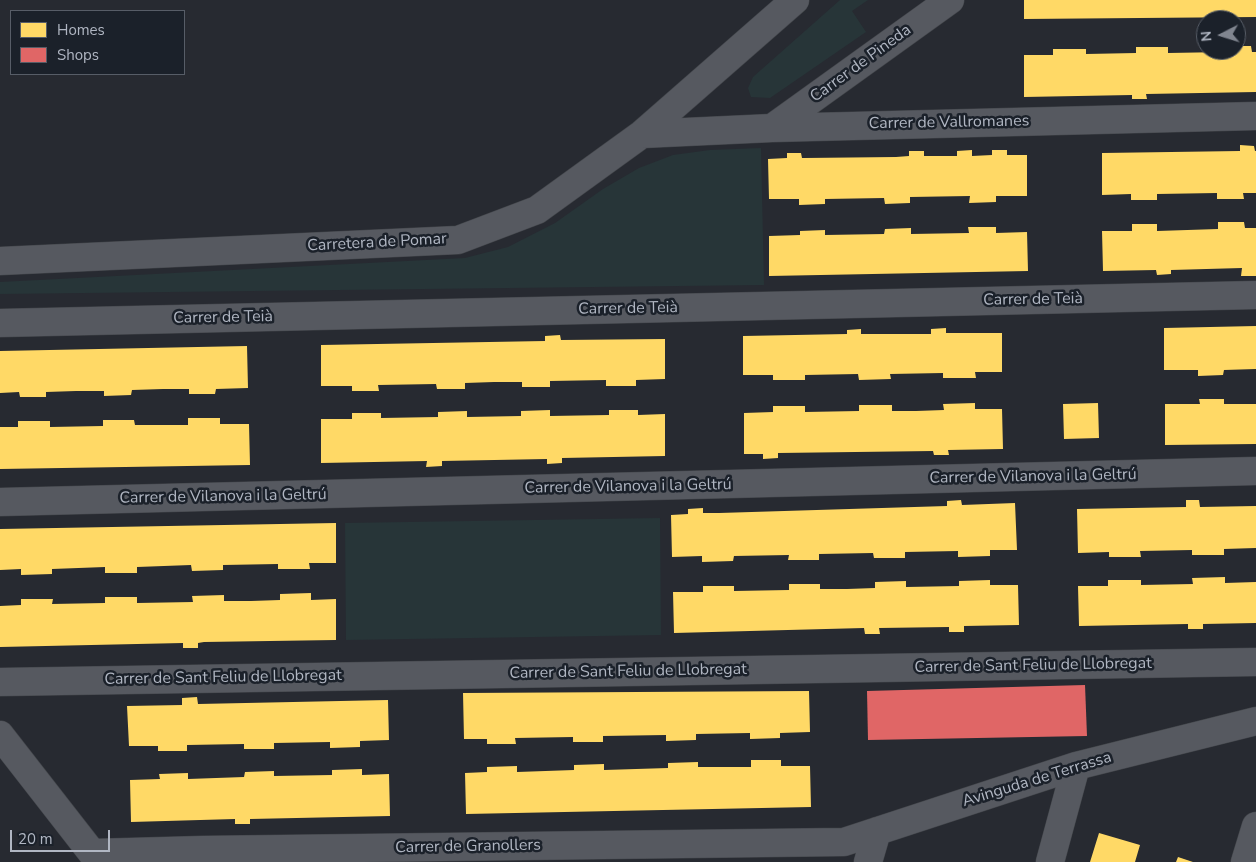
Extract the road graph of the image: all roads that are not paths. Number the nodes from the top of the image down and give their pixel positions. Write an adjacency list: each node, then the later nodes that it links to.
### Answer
1 (795, 0): 5 (street, Carretera de Pomar)
2 (950, 0): 4 (street, Carrer de Pineda)
3 (1256, 116): 4 (street, Carrer de Vallromanes)
4 (772, 128): 5 (street, Carrer de Vallromanes)
5 (642, 134): 6 (street, Carretera de Pomar)
6 (0, 261)
7 (1256, 295): 8 (street, Carrer de Teià)
8 (0, 323)
9 (1256, 471): 10 (street, Carrer de Vilanova i la Geltrú)
10 (0, 502)
11 (1256, 662): 12 (street, Carrer de Sant Feliu de Llobregat)
12 (0, 682)
13 (1256, 721): 15 (street, Avinguda de Terrassa)
14 (0, 735): 19 (street)
15 (1076, 766): 17 (street, Avinguda de Terrassa); 21 (street)
16 (1256, 826): 22 (street)
17 (877, 831): 18 (street, Avinguda de Terrassa); 20 (street)
18 (837, 852): 19 (street, Carrer de Granollers)
19 (96, 858)
20 (868, 862)
21 (1050, 862)
22 (1245, 862)

